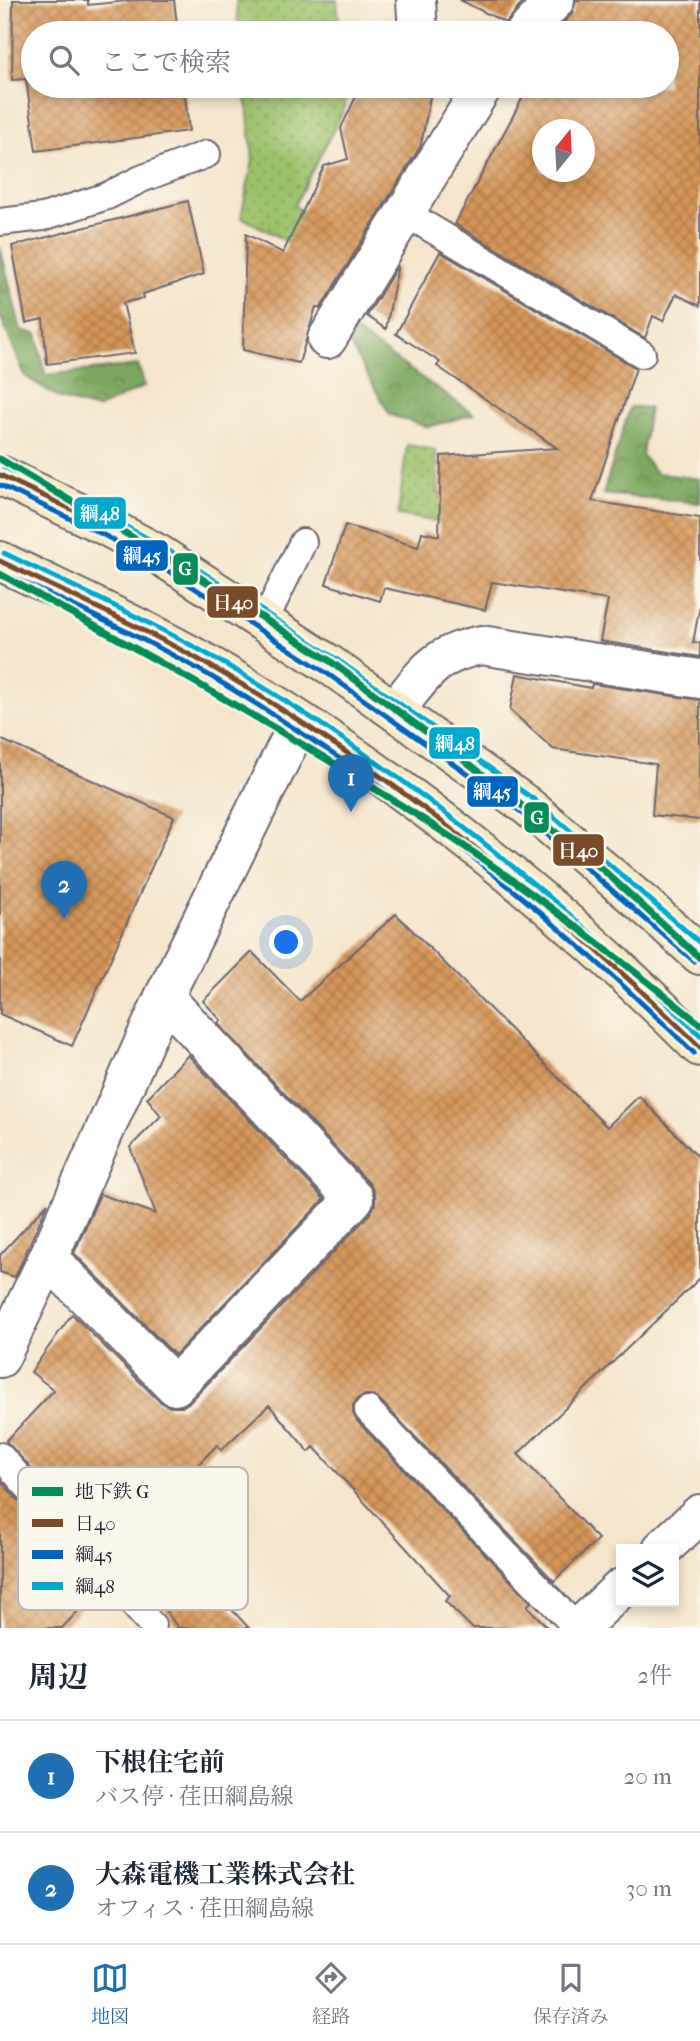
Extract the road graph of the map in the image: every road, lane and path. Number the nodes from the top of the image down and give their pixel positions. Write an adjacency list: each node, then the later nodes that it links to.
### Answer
1 (416, 0): 3 (street)
2 (555, 0): 4 (street)
3 (417, 21)
4 (537, 21)
5 (476, 98): 7 (street)
6 (207, 154): 8 (lane)
7 (405, 213): 9 (street); 10 (lane)
8 (0, 222)
9 (327, 339)
10 (642, 354)
11 (0, 475): 14 (main road)
12 (303, 542): 14 (lane)
13 (0, 561): 17 (main road)
14 (264, 622): 16 (main road)
15 (700, 679): 16 (street)
16 (395, 710): 18 (main road)
17 (299, 722): 19 (street); 20 (main road)
18 (700, 955)
19 (164, 997): 21 (street); 21 (street)
20 (700, 1047)
21 (48, 1258): 22 (street)
22 (0, 1357)
23 (368, 1410): 31 (lane)
24 (0, 1456): 25 (lane)
25 (18, 1476)
26 (700, 1514): 27 (street)
27 (667, 1544)
28 (616, 1593): 31 (street)
29 (139, 1610): 30 (lane)
30 (152, 1625)
31 (578, 1628)

